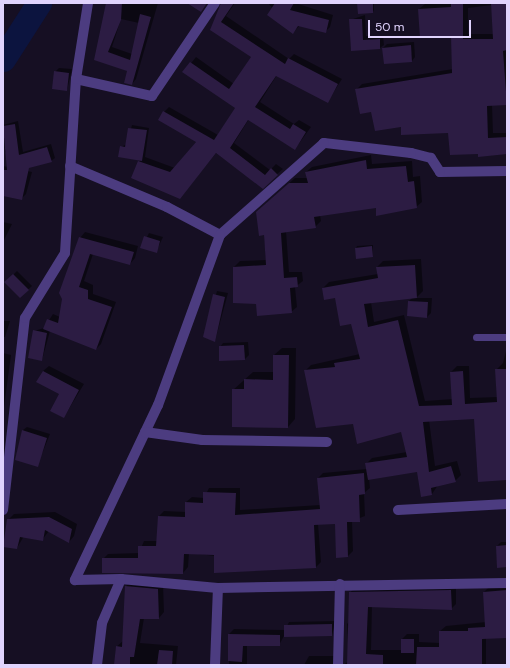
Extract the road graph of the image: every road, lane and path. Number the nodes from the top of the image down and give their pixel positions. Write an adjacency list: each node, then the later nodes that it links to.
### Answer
1 (88, 3): 3 (street)
2 (215, 3): 3 (street)
3 (76, 79): 4 (street)
4 (70, 166): 6 (street); 12 (street)
5 (507, 171): 6 (street)
6 (220, 235): 9 (street)
7 (507, 336): 8 (lane)
8 (476, 337)
9 (145, 432): 10 (street); 14 (street)
10 (327, 442)
11 (507, 504): 13 (street)
12 (3, 510)
13 (398, 510)
14 (121, 579): 17 (street); 18 (street)
15 (507, 583): 16 (street)
16 (340, 584): 17 (street); 20 (street)
17 (218, 588): 19 (street)
18 (97, 665)
19 (215, 665)
20 (338, 665)

